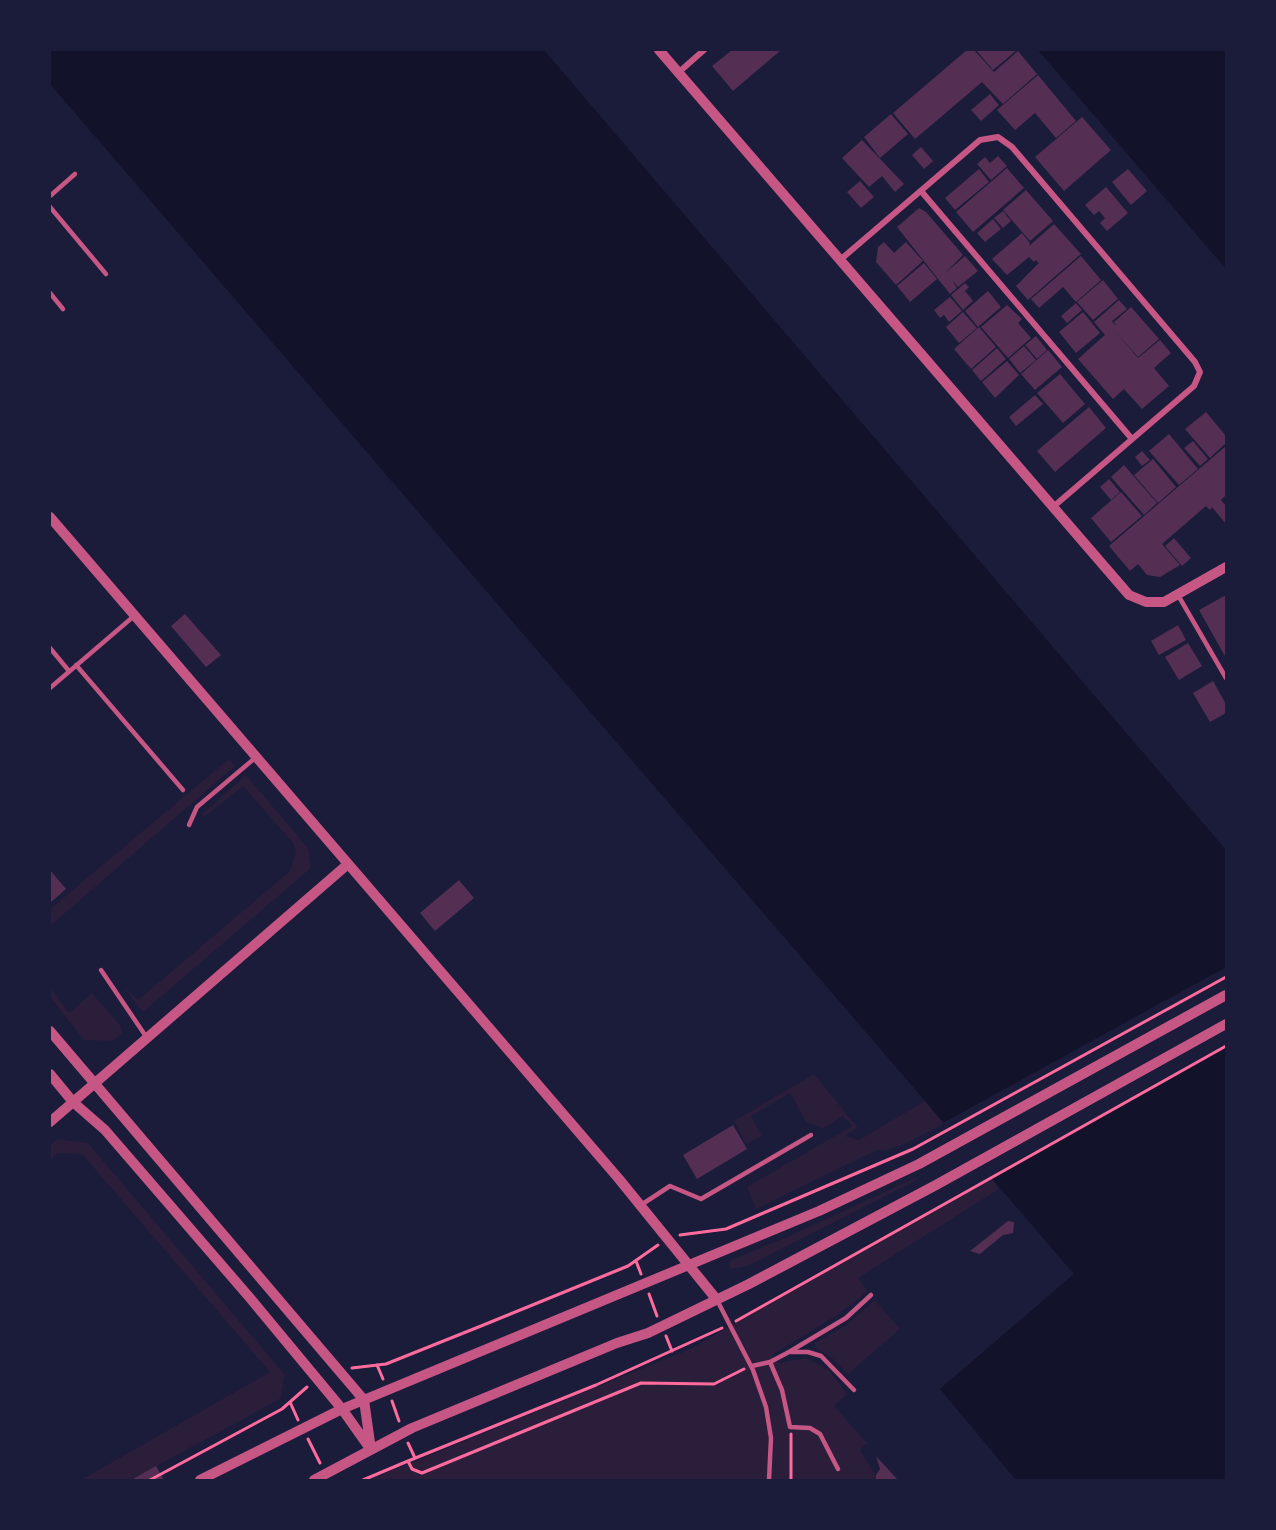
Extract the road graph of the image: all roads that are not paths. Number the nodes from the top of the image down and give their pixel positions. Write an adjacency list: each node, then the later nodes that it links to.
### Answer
1 (660, 50): 3 (street)
2 (704, 50): 3 (street)
3 (679, 72): 8 (street)
4 (75, 174): 6 (lane)
5 (921, 191): 8 (street); 12 (street); 12 (street)
6 (50, 196)
7 (50, 207): 9 (lane)
8 (840, 260): 13 (street)
9 (106, 274)
10 (50, 293): 11 (lane)
11 (63, 309)
12 (1132, 439): 13 (street)
13 (1053, 507): 16 (street)
14 (50, 517): 17 (street)
15 (1227, 567): 16 (street)
16 (1178, 595): 21 (lane)
17 (134, 616): 19 (lane); 23 (street)
18 (50, 648): 20 (lane)
19 (76, 665): 20 (lane); 24 (lane)
20 (69, 671): 22 (lane)
21 (1227, 678)
22 (50, 688)
23 (256, 758): 25 (lane); 26 (street)
24 (183, 790)
25 (189, 825)
26 (348, 864): 31 (street); 37 (street)
27 (101, 970): 31 (lane)
28 (1227, 995): 38 (street)
29 (1227, 1024): 40 (street)
30 (50, 1031): 33 (street)
31 (147, 1038): 33 (street)
32 (50, 1074): 34 (street)
33 (95, 1083): 34 (street); 45 (street)
34 (73, 1102): 35 (street); 46 (street)
35 (50, 1122)
36 (811, 1135): 37 (lane)
37 (641, 1205): 38 (street)
38 (690, 1265): 40 (street); 45 (street)
39 (871, 1295): 41 (lane)
40 (717, 1300): 43 (lane); 47 (street)
41 (789, 1352): 42 (lane); 44 (lane)
42 (771, 1362): 43 (lane); 48 (lane)
43 (752, 1366): 51 (lane)
44 (854, 1390)
45 (364, 1400): 46 (street); 47 (street)
46 (342, 1409): 47 (street); 49 (street)
47 (371, 1450): 50 (street)
48 (838, 1469)
49 (200, 1480)
50 (314, 1480)
51 (768, 1480)

